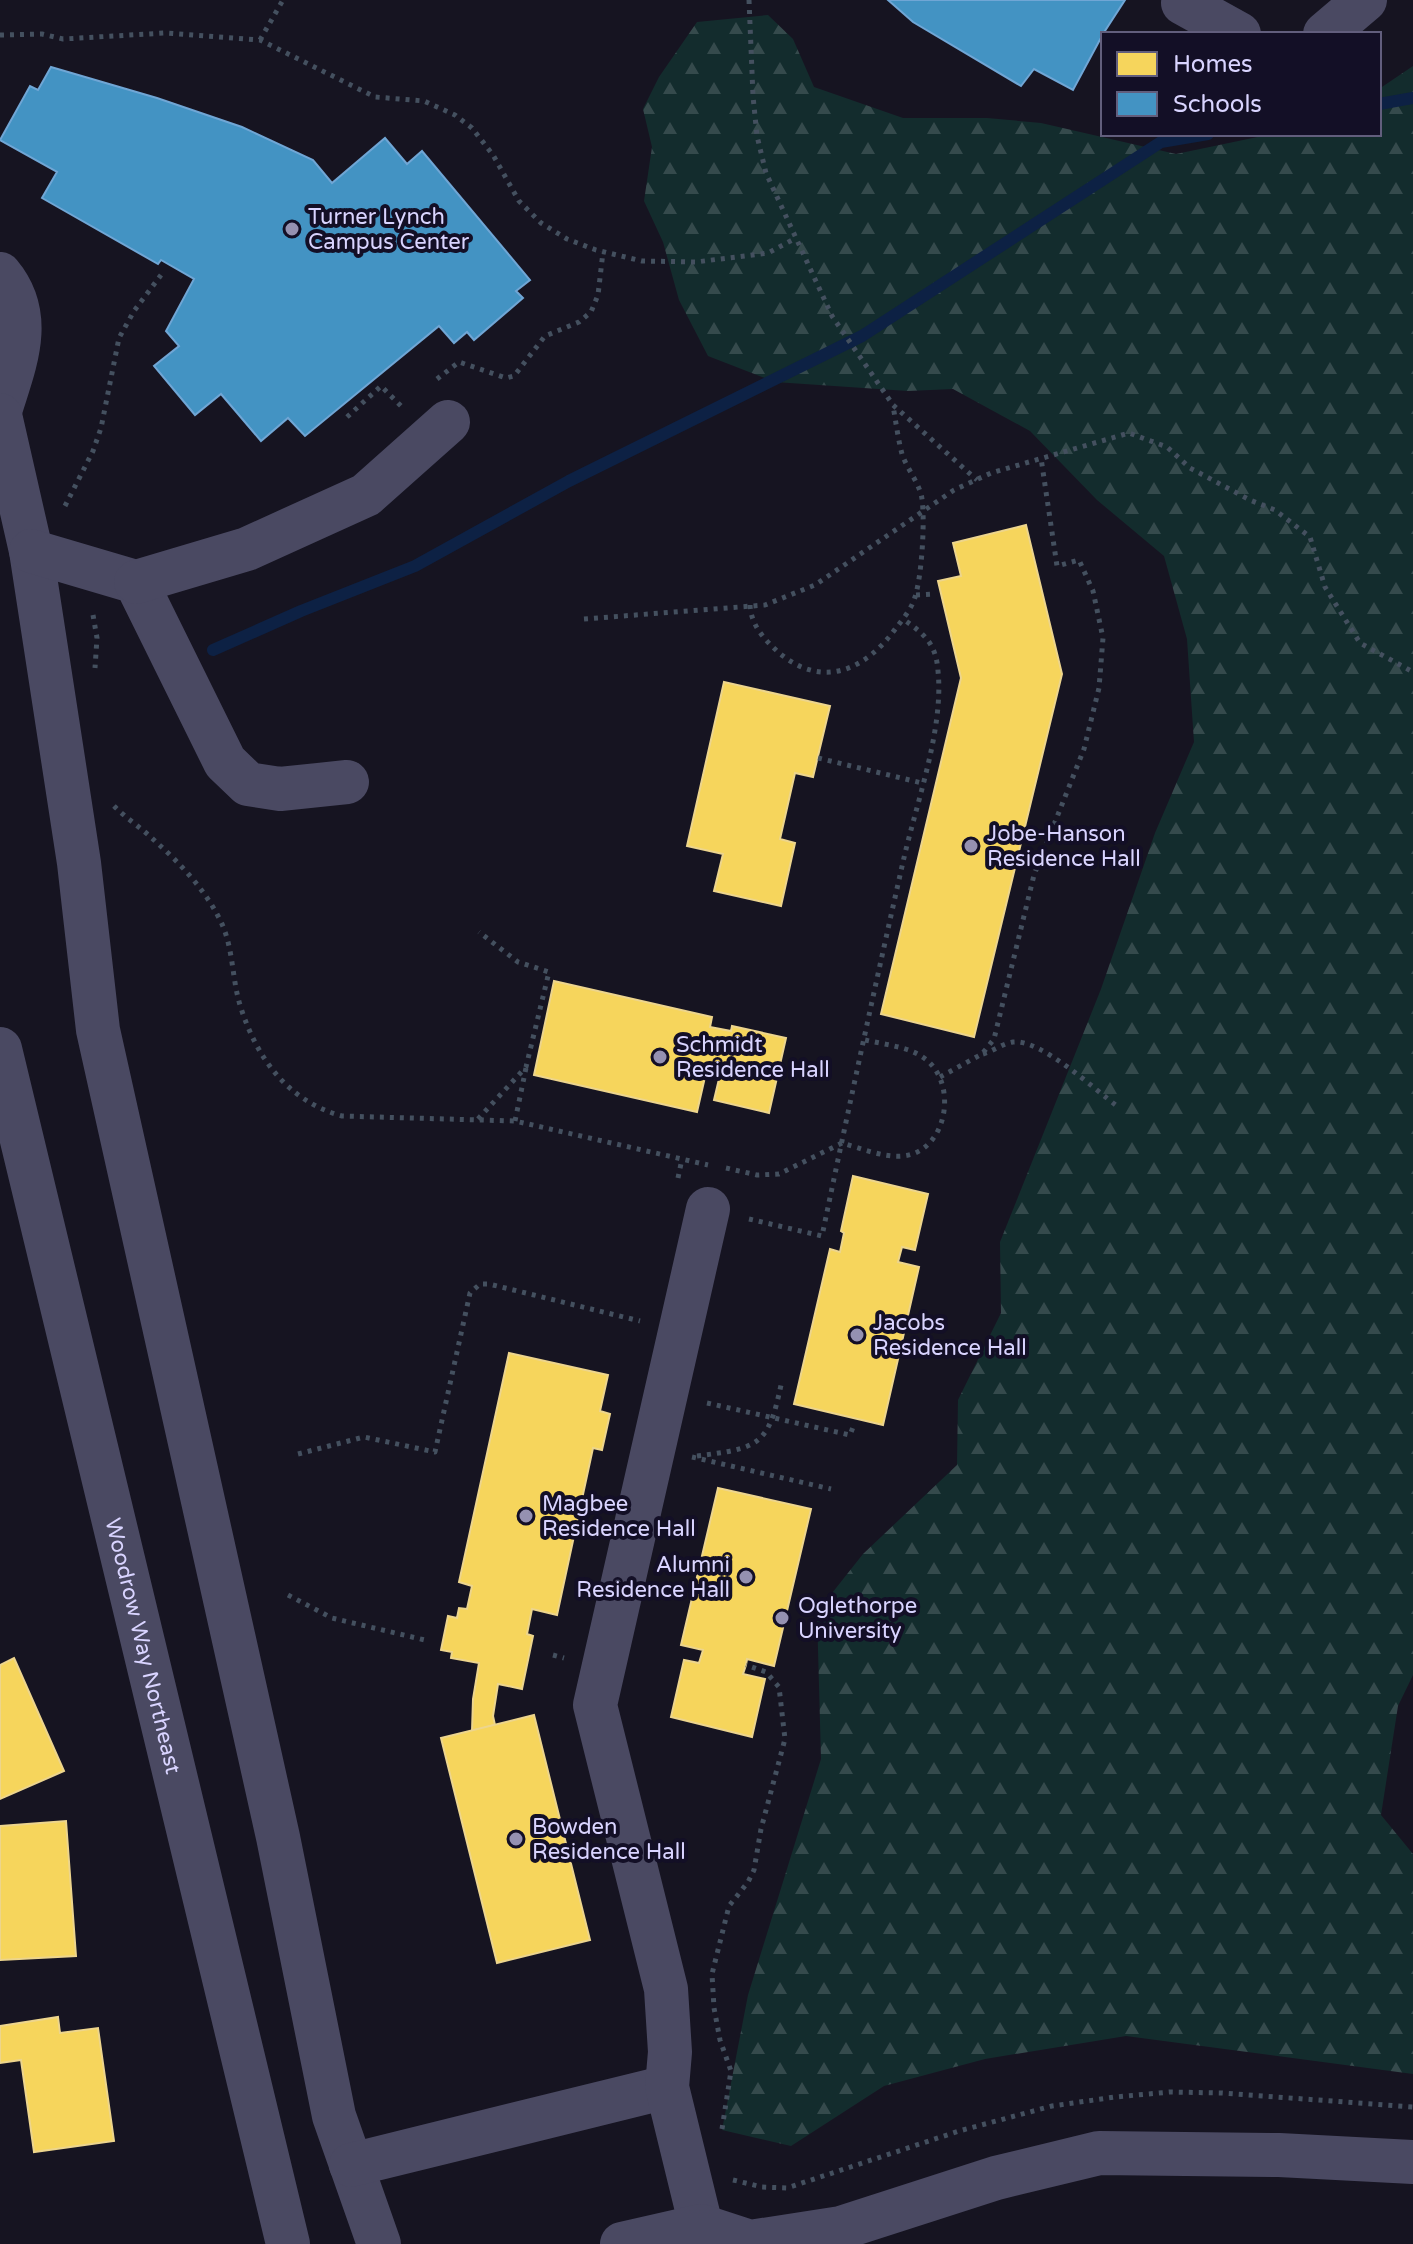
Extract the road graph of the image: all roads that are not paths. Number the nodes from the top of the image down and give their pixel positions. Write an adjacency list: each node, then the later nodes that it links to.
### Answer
1 (1365, 0): 4 (street)
2 (1183, 3): 3 (street)
3 (1235, 32)
4 (1327, 32)
5 (0, 274): 7 (street)
6 (437, 405): 9 (street)
7 (0, 413): 8 (street)
8 (31, 551): 9 (street); 15 (street)
9 (136, 582): 10 (street)
10 (347, 782)
11 (0, 1049): 17 (street, Woodrow Way Northeast)
12 (708, 1209): 13 (street)
13 (667, 2087): 15 (street); 16 (street)
14 (1413, 2162): 16 (street)
15 (351, 2165): 18 (street)
16 (701, 2226): 19 (street)
17 (288, 2244)
18 (379, 2244)
19 (622, 2244)

